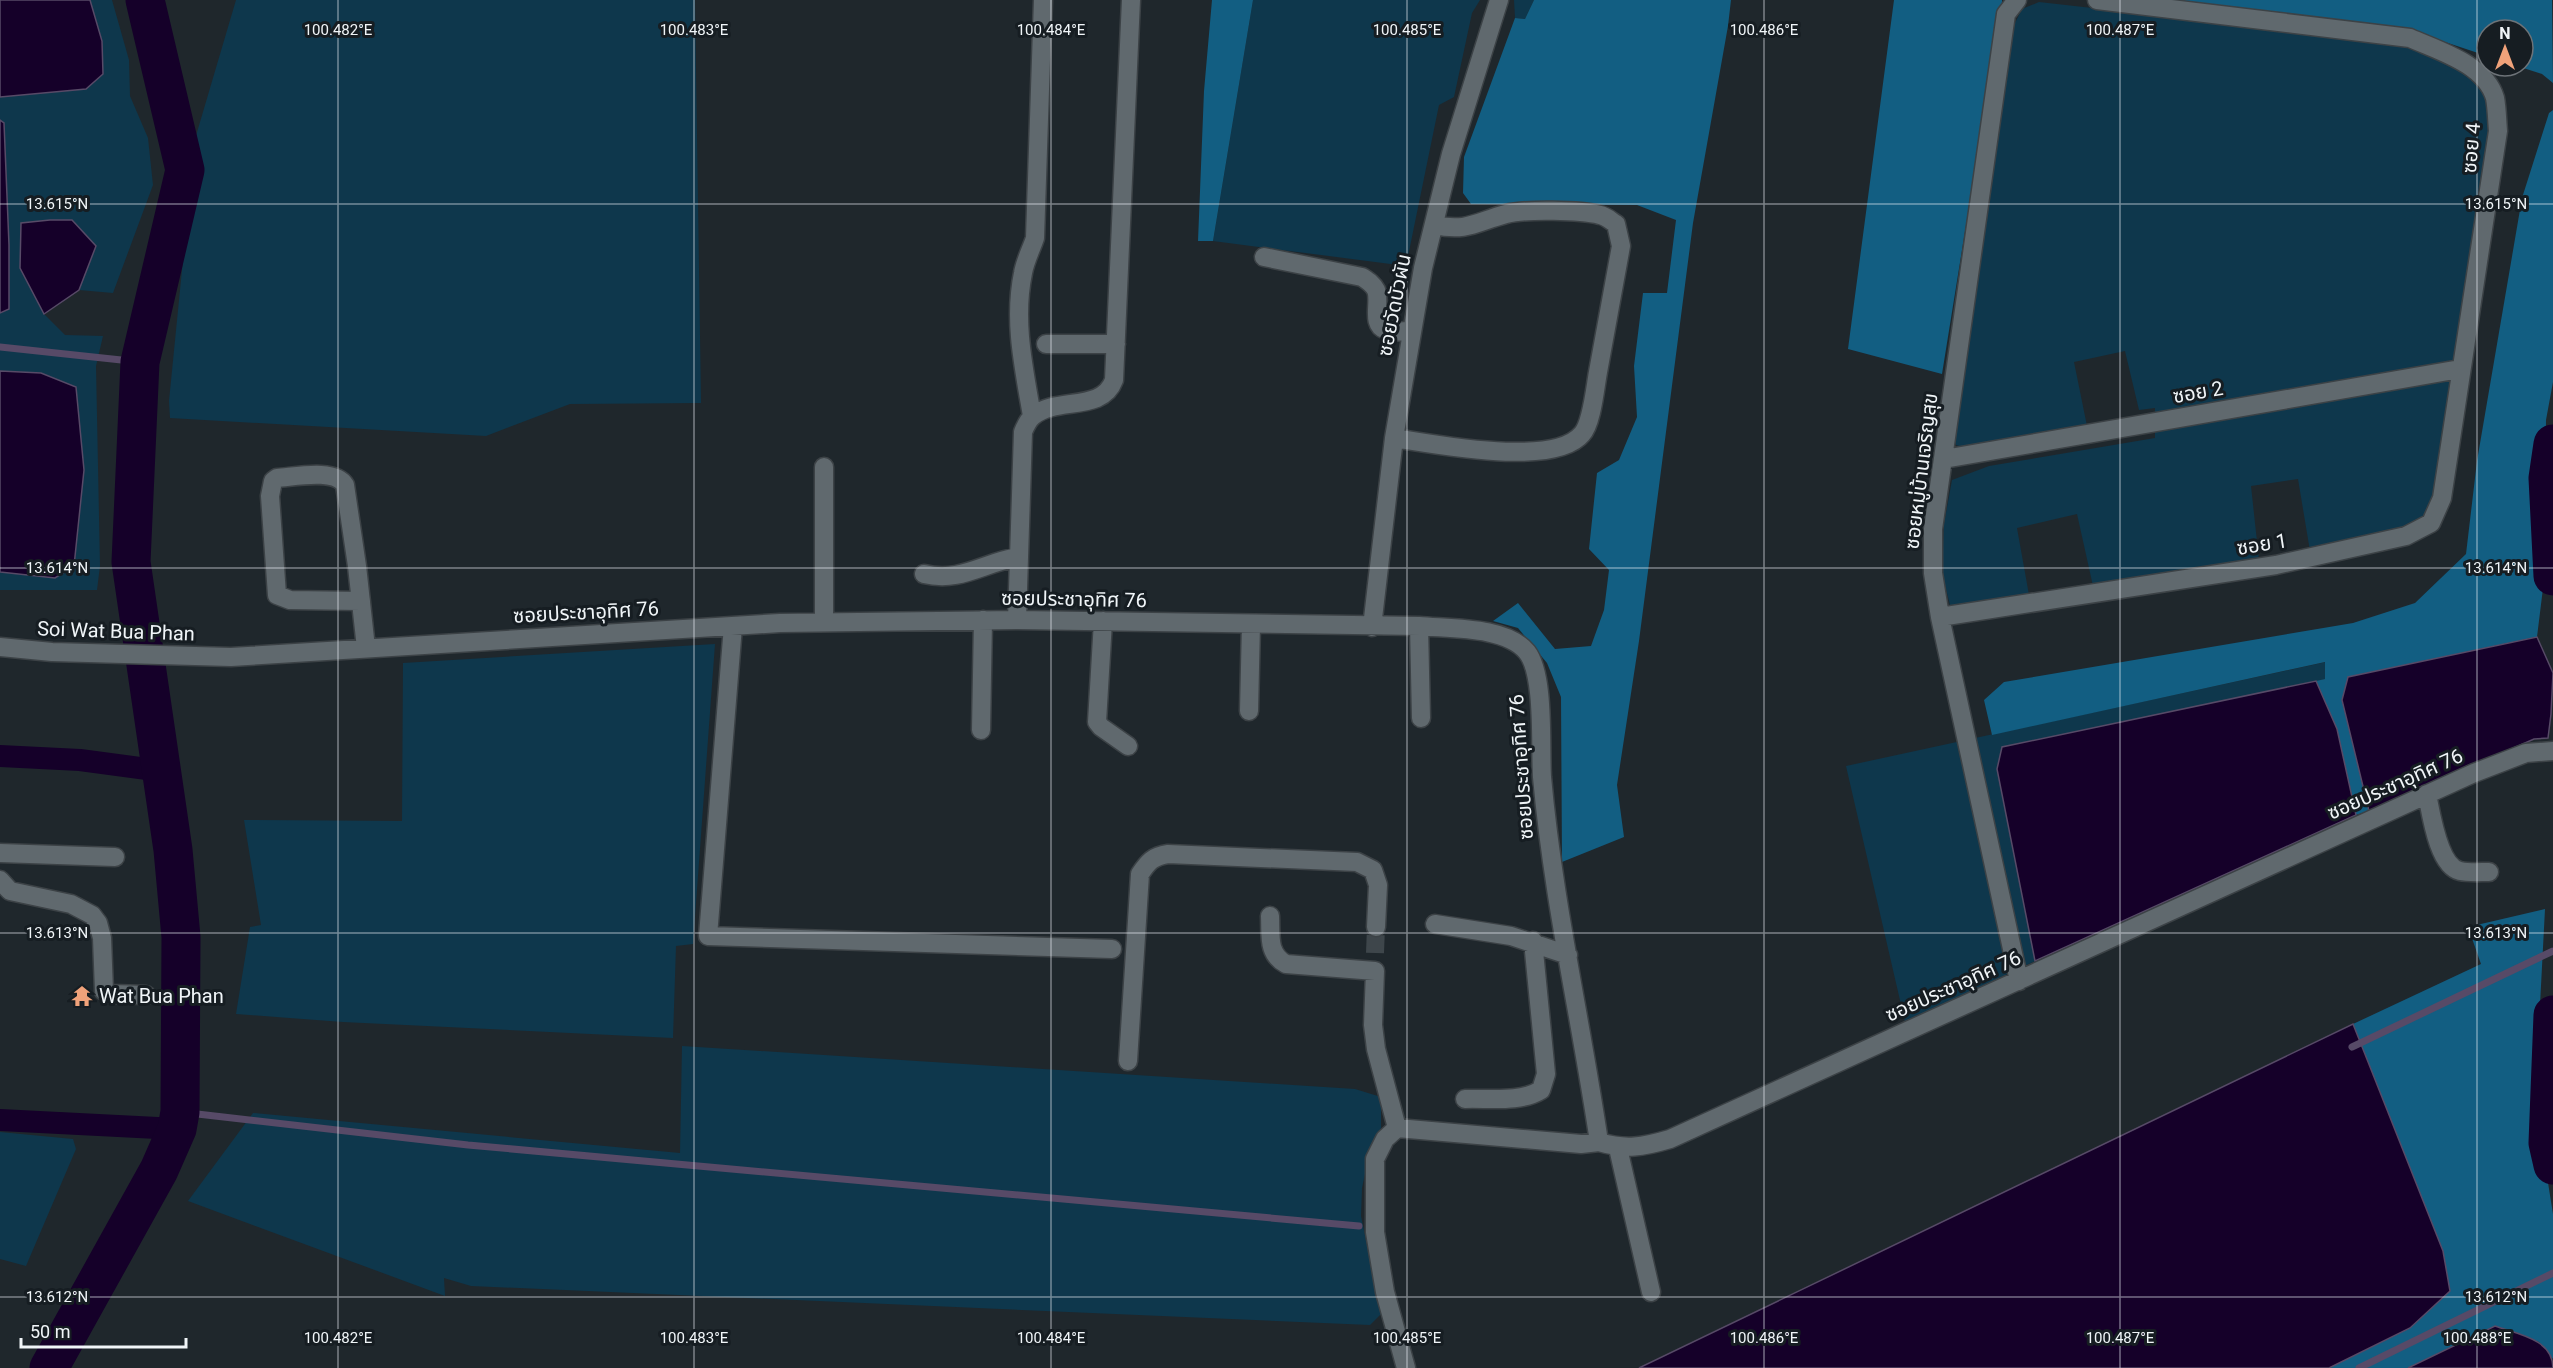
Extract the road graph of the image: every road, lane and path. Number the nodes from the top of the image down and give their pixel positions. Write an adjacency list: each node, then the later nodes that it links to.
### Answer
1 (1043, 0): 12 (street)
2 (1131, 0): 10 (street)
3 (2017, 0): 14 (street, ซอยหมู่บ้านเจริญสุข)
4 (2097, 0): 11 (street, ซอย 4)
5 (1499, 2): 6 (street, ซอยวัดบัวผัน)
6 (1434, 225): 8 (street, ซอยวัดบัวผัน); 13 (street)
7 (1264, 258): 8 (street)
8 (1411, 332): 13 (street, ซอยวัดบัวผัน)
9 (1046, 344): 10 (street)
10 (1116, 344): 12 (street)
11 (2460, 369): 14 (street, ซอย 2); 19 (street, ซอย 1)
12 (1032, 416): 16 (street)
13 (1394, 438): 27 (street, ซอยวัดบัวผัน)
14 (1944, 459): 19 (street, ซอยหมู่บ้านเจริญสุข)
15 (824, 467): 23 (street)
16 (1019, 557): 17 (street); 21 (street)
17 (924, 574)
18 (361, 601): 18 (street); 29 (street)
19 (1940, 617): 47 (street, ซอยหมู่บ้านเจริญสุข)
20 (983, 620): 21 (street, ซอยประชาอุทิศ 76); 23 (street, ซอยประชาอุทิศ 76); 33 (street)
21 (1017, 620): 22 (street, ซอยประชาอุทิศ 76)
22 (1103, 621): 24 (street, ซอยประชาอุทิศ 76); 34 (street)
23 (824, 622): 25 (street, ซอยประชาอุทิศ 76)
24 (1251, 624): 27 (street, ซอยประชาอุทิศ 76); 31 (street)
25 (733, 626): 29 (street, ซอยประชาอุทิศ 76); 45 (street)
26 (1419, 626): 27 (street, ซอยประชาอุทิศ 76); 32 (street); 46 (street, ซอยประชาอุทิศ 76)
27 (1372, 627)
28 (0, 647): 30 (street, Soi Wat Bua Phan)
29 (366, 648): 30 (street, ซอยประชาอุทิศ 76)
30 (231, 657)
31 (1249, 711)
32 (1421, 718)
33 (981, 730)
34 (1128, 746)
35 (2553, 751): 36 (street, ซอยประชาอุทิศ 76)
36 (2427, 794): 39 (street); 47 (street, ซอยประชาอุทิศ 76)
37 (0, 853): 38 (street)
38 (115, 857)
39 (2489, 872)
40 (0, 880): 48 (street)
41 (1270, 916): 51 (street)
42 (1435, 924): 44 (street)
43 (1376, 927): 49 (street)
44 (1533, 941): 46 (street); 50 (street)
45 (1112, 949)
46 (1568, 955): 52 (street, ซอยประชาอุทิศ 76)
47 (2019, 981): 53 (street, ซอยประชาอุทิศ 76)
48 (146, 995)
49 (1128, 1061)
50 (1465, 1099)
51 (1397, 1128): 52 (street); 55 (street)
52 (1599, 1142): 53 (street, ซอยประชาอุทิศ 76)
53 (1618, 1148): 54 (street)
54 (1651, 1292)
55 (1406, 1368)

